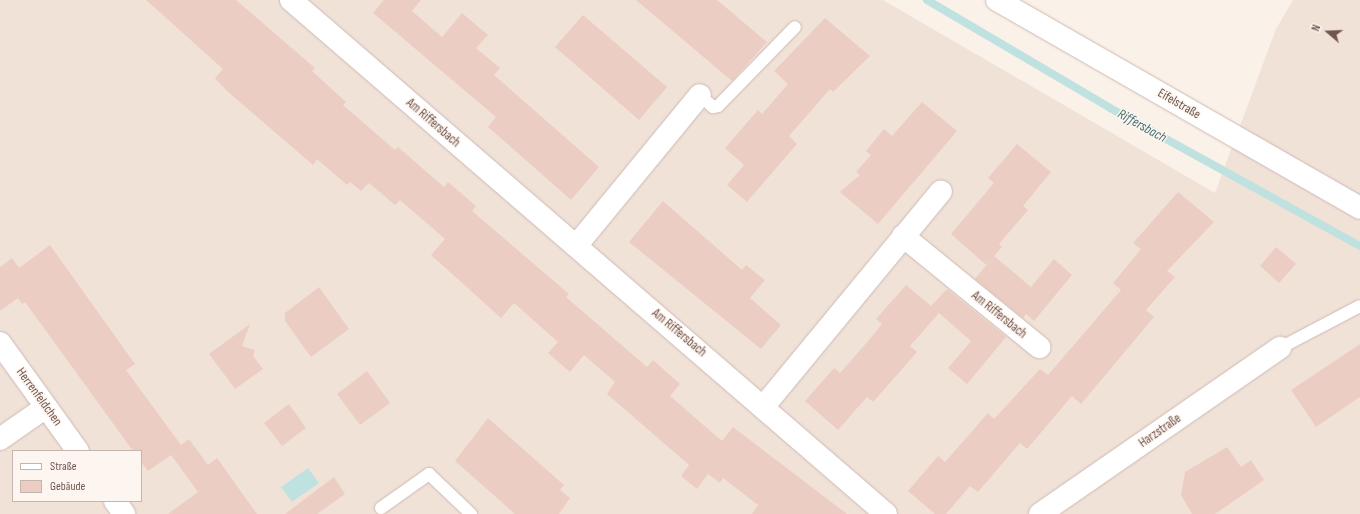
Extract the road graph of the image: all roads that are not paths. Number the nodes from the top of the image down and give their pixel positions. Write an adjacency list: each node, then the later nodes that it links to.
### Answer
1 (291, 0): 8 (street, Am Riffersbach)
2 (997, 0): 6 (street, Eifelstraße)
3 (795, 27): 4 (lane)
4 (700, 95): 8 (street)
5 (941, 191): 7 (street)
6 (1360, 208)
7 (903, 236): 11 (street, Am Riffersbach); 13 (street)
8 (576, 246): 13 (street, Am Riffersbach)
9 (1360, 306): 12 (lane)
10 (0, 343): 14 (street, Herrenfeldchen)
11 (1039, 347)
12 (1280, 348): 22 (street, Harzstraße)
13 (764, 406): 21 (street, Am Riffersbach)
14 (46, 407): 15 (street); 16 (street, Herrenfeldchen)
15 (0, 438)
16 (77, 450)
17 (115, 502): 20 (street)
18 (381, 508): 19 (lane)
19 (466, 512)
20 (124, 514)
21 (886, 514)
22 (1040, 514)

